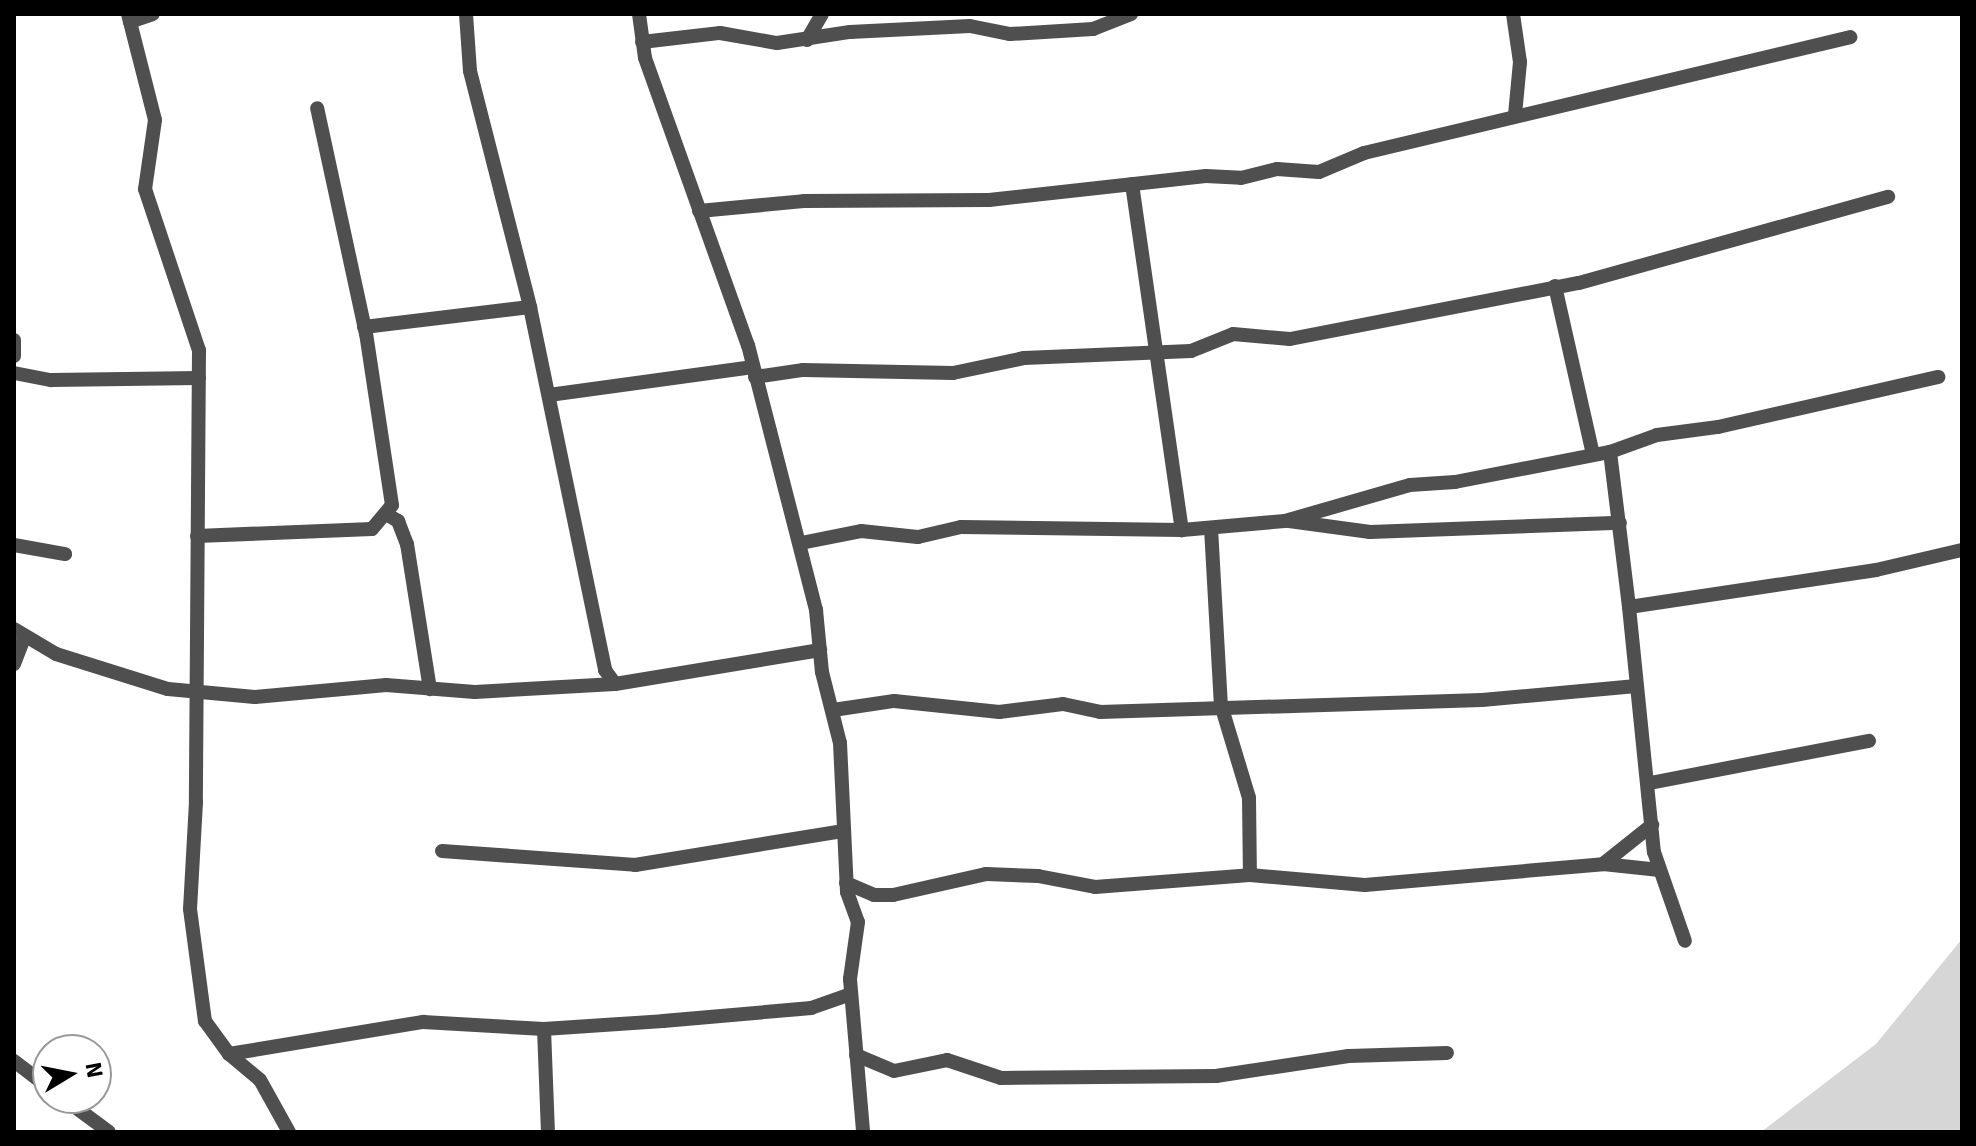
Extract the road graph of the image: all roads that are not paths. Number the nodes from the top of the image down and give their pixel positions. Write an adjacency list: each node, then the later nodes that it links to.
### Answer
1 (153, 14): 7 (street)
2 (466, 14): 17 (street)
3 (639, 14): 10 (street)
4 (822, 14): 9 (street)
5 (1131, 14): 9 (street)
6 (1513, 14): 12 (street)
7 (129, 18): 25 (street)
8 (1850, 37): 12 (street)
9 (807, 40): 10 (street)
10 (642, 42): 15 (street)
11 (317, 108): 18 (street)
12 (1515, 115): 13 (street)
13 (1132, 184): 15 (street); 20 (street)
14 (1888, 197): 16 (street)
15 (699, 211): 22 (street)
16 (1555, 286): 20 (street); 28 (street)
17 (530, 307): 18 (street); 26 (street)
18 (364, 327): 29 (street)
19 (14, 340): 21 (street)
20 (1159, 353): 22 (street); 33 (street)
21 (14, 356)
22 (754, 372): 26 (street); 35 (street)
23 (14, 373): 25 (street)
24 (1938, 377): 27 (street)
25 (199, 378): 34 (street)
26 (549, 395): 43 (street)
27 (1610, 452): 28 (street); 31 (street)
28 (1593, 455): 30 (street)
29 (388, 515): 34 (street); 47 (street)
30 (1285, 521): 31 (street); 32 (street)
31 (1620, 523): 39 (street)
32 (1211, 528): 33 (street); 49 (street)
33 (1182, 530): 35 (street)
34 (197, 536): 48 (street)
35 (801, 543): 41 (street)
36 (14, 545): 38 (street)
37 (1962, 550): 39 (street)
38 (65, 554)
39 (1629, 607): 46 (street)
40 (19, 632): 42 (street); 48 (street)
41 (820, 650): 44 (street); 50 (street)
42 (14, 664)
43 (605, 670): 44 (street); 45 (street)
44 (615, 684): 45 (street)
45 (596, 685): 47 (street)
46 (1636, 686): 49 (street); 52 (street)
47 (430, 689): 48 (street)
48 (195, 694): 64 (street)
49 (1221, 705): 50 (street); 58 (street)
50 (833, 710): 54 (street)
51 (1869, 741): 52 (street)
52 (1650, 783): 53 (street)
53 (1652, 825): 56 (street); 57 (street)
54 (842, 831): 55 (street); 59 (street)
55 (442, 851)
56 (1603, 864): 57 (street); 58 (street)
57 (1660, 870): 60 (street)
58 (1250, 875): 59 (street)
59 (846, 883): 61 (street)
60 (1685, 941)
61 (851, 994): 62 (street); 65 (street)
62 (544, 1029): 64 (street); 71 (street)
63 (1447, 1053): 65 (street)
64 (229, 1054): 70 (street)
65 (856, 1055): 72 (street)
66 (14, 1061): 67 (street)
67 (32, 1075)
68 (85, 1114): 69 (street)
69 (109, 1132)
70 (289, 1132)
71 (548, 1132)
72 (863, 1132)

